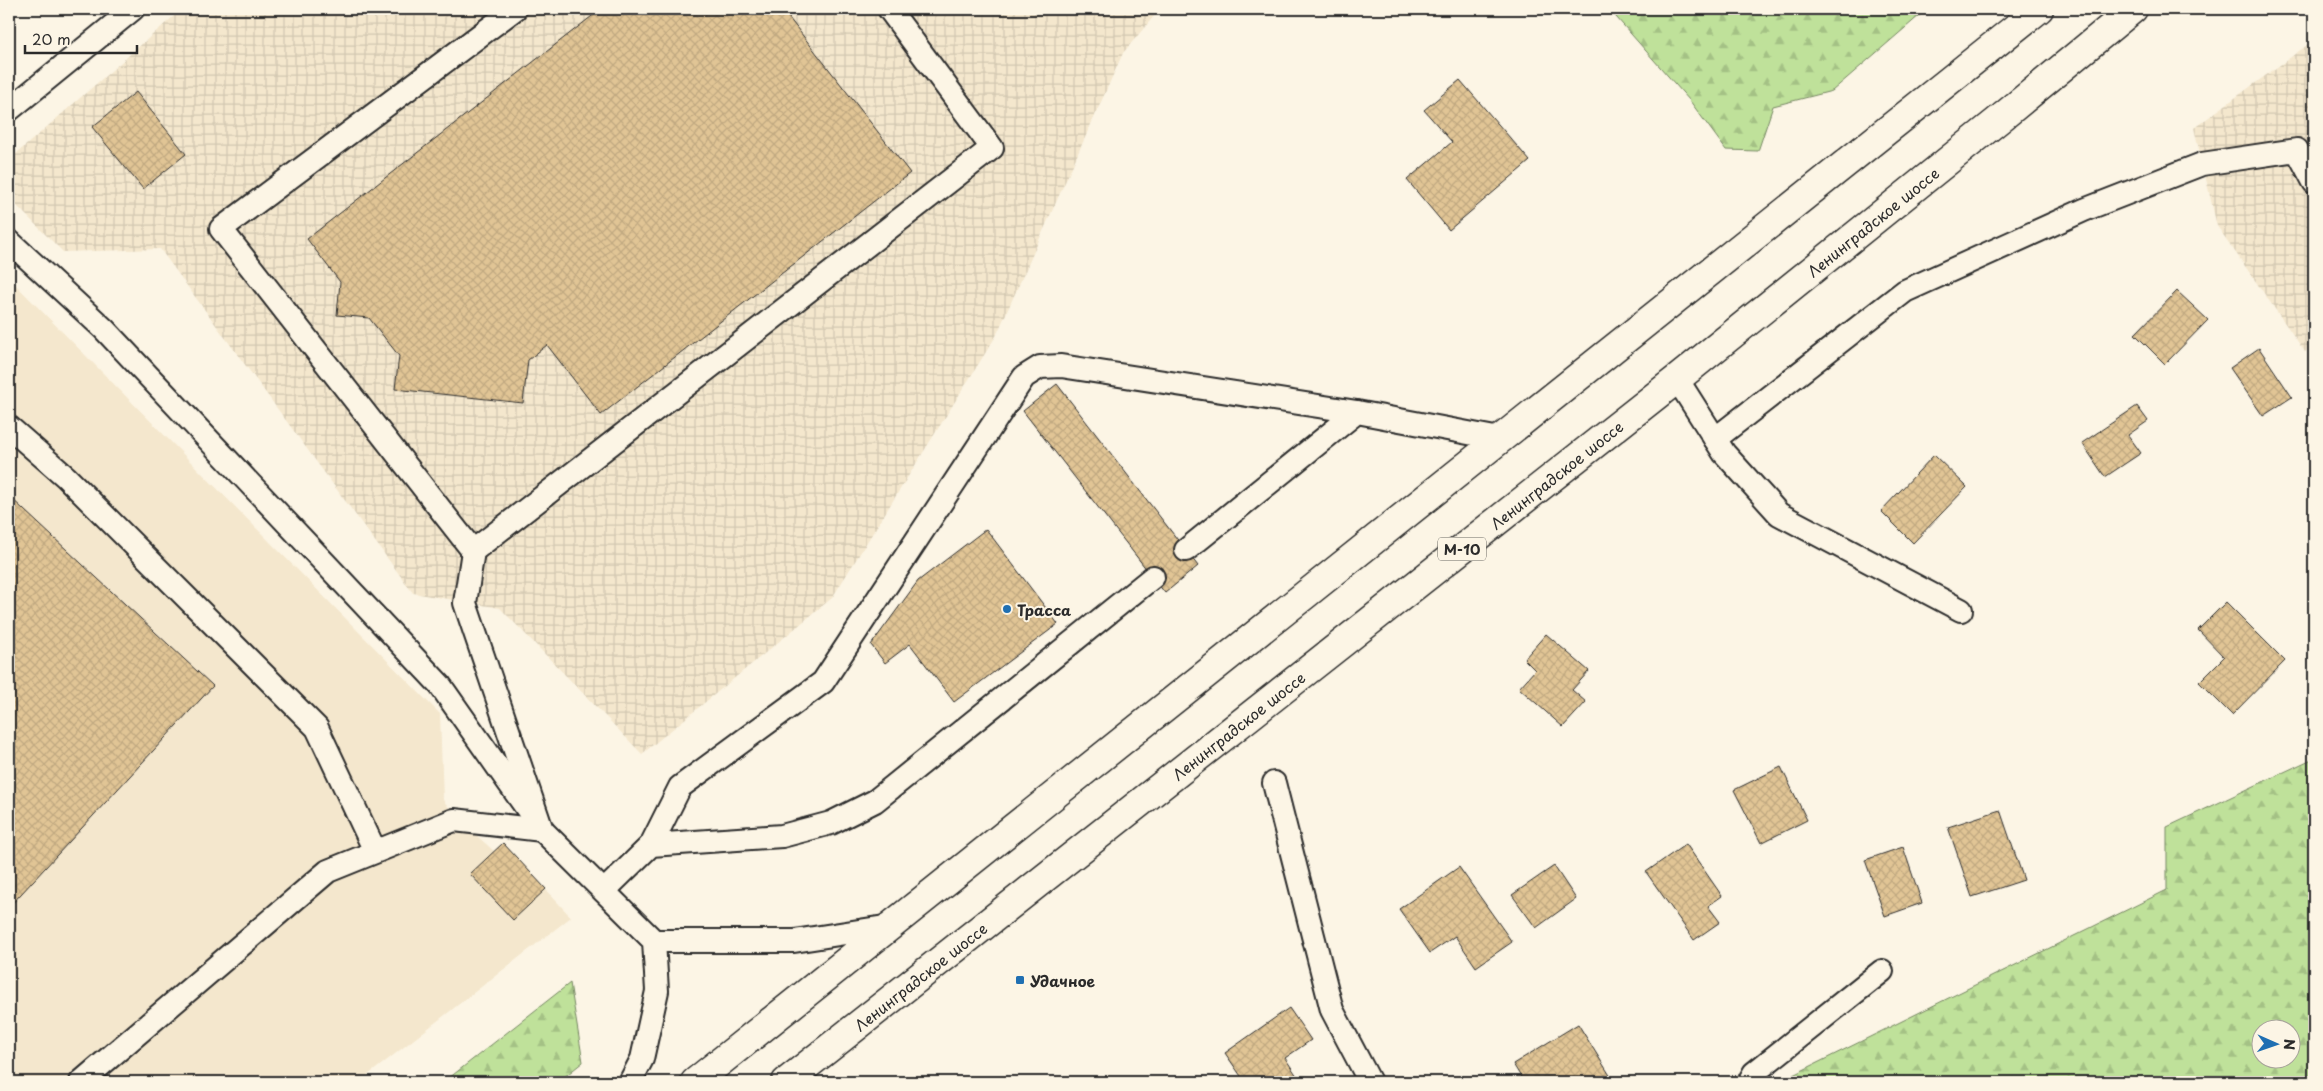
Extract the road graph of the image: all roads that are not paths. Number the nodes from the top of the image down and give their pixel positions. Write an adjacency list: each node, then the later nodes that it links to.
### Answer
1 (134, 9): 6 (lane)
2 (515, 9): 15 (lane)
3 (889, 9): 15 (lane)
4 (2039, 9): 12 (highway)
5 (2133, 9): 9 (highway, Ленинградское шоссе / М-10)
6 (9, 110)
7 (2314, 182): 13 (lane)
8 (9, 241): 19 (lane)
9 (1677, 379): 13 (lane); 29 (highway, Ленинградское шоссе / М-10)
10 (1357, 412): 12 (lane); 14 (lane); 20 (lane)
11 (9, 428): 21 (lane)
12 (1500, 439): 23 (highway)
13 (1715, 439): 17 (lane)
14 (1186, 550)
15 (473, 551): 19 (lane)
16 (1153, 577): 20 (lane)
17 (1961, 610)
18 (1274, 783): 30 (lane)
19 (542, 830): 21 (lane); 22 (lane)
20 (651, 845): 22 (lane)
21 (375, 851): 26 (lane)
22 (604, 891): 24 (lane)
23 (891, 926): 24 (lane); 28 (highway)
24 (654, 941): 27 (lane)
25 (1882, 971): 31 (lane)
26 (82, 1082)
27 (630, 1082)
28 (695, 1082)
29 (786, 1082)
30 (1370, 1082)
31 (1749, 1082)

